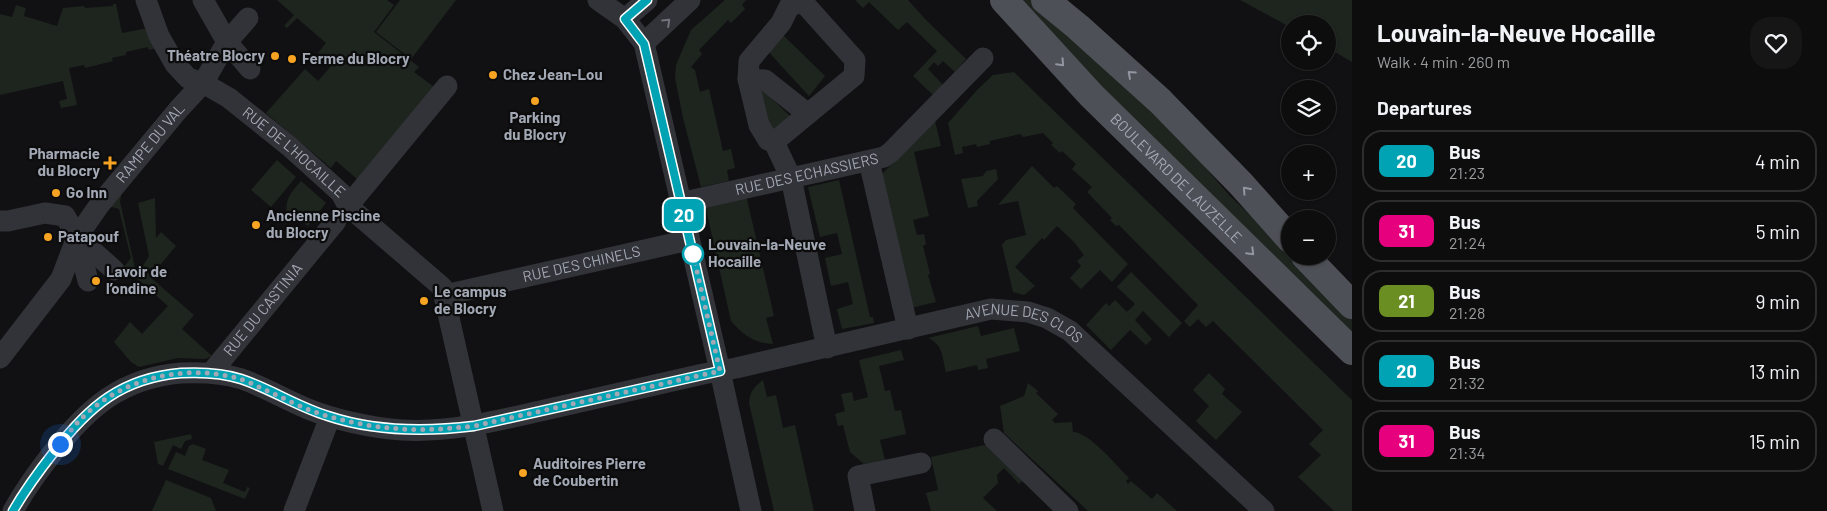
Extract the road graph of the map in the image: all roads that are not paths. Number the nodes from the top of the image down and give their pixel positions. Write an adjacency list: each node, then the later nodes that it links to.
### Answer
1 (146, 0): 15 (street, RUE DE L'HOCAILLE)
2 (203, 0): 10 (street)
3 (598, 0): 9 (street)
4 (647, 0): 9 (street)
5 (690, 0): 11 (street, one-way to 5)
6 (1004, 0): 34 (main road, BOULEVARD DE LAUZELLE, one-way to 34)
7 (1045, 0): 24 (main road, one-way to 7)
8 (248, 18): 10 (street, RAMPE DU VAL)
9 (625, 19): 11 (street)
10 (227, 42): 13 (street); 15 (street, RAMPE DU VAL)
11 (644, 44): 21 (street)
12 (983, 58): 19 (street, RUE DES ECHASSIERS)
13 (250, 69)
14 (748, 79): 17 (street); 17 (street); 18 (street)
15 (202, 83): 22 (street, RUE DE L'HOCAILLE); 25 (street, RAMPE DU VAL)
16 (447, 86): 22 (street, RUE DU CASTINIA)
17 (808, 114): 18 (street)
18 (774, 142): 20 (street)
19 (869, 161): 20 (street, RUE DES ECHASSIERS); 32 (street)
20 (791, 178): 21 (street, RUE DES ECHASSIERS); 33 (street)
21 (680, 203): 26 (street)
22 (342, 214): 30 (street, RUE DE L'HOCAILLE); 37 (street, RUE DU CASTINIA)
23 (0, 221): 25 (street)
24 (1281, 229)
25 (77, 237): 28 (street); 29 (street); 35 (street, RAMPE DU VAL)
26 (689, 240): 30 (street, RUE DES CHINELS); 36 (street)
27 (1314, 265): 31 (main road)
28 (114, 270)
29 (88, 281)
30 (444, 295): 39 (street, RUE DE L'HOCAILLE)
31 (1352, 305)
32 (908, 329): 33 (street, AVENUE DES CLOS); 48 (street, AVENUE DES CLOS)
33 (828, 348): 36 (street, AVENUE DES CLOS)
34 (1352, 352)
35 (0, 358)
36 (720, 371): 39 (street, AVENUE DES CLOS); 45 (street)
37 (210, 373): 38 (street, AVENUE DES CLOS); 42 (street, AVENUE DES CLOS)
38 (330, 417): 39 (street, AVENUE DES CLOS); 43 (street)
39 (474, 426): 44 (street, RUE DE L'HOCAILLE)
40 (994, 439): 47 (street)
41 (920, 463): 46 (street)
42 (14, 511)
43 (294, 511)
44 (493, 511)
45 (751, 511)
46 (865, 511)
47 (1068, 511)
48 (1264, 511)

